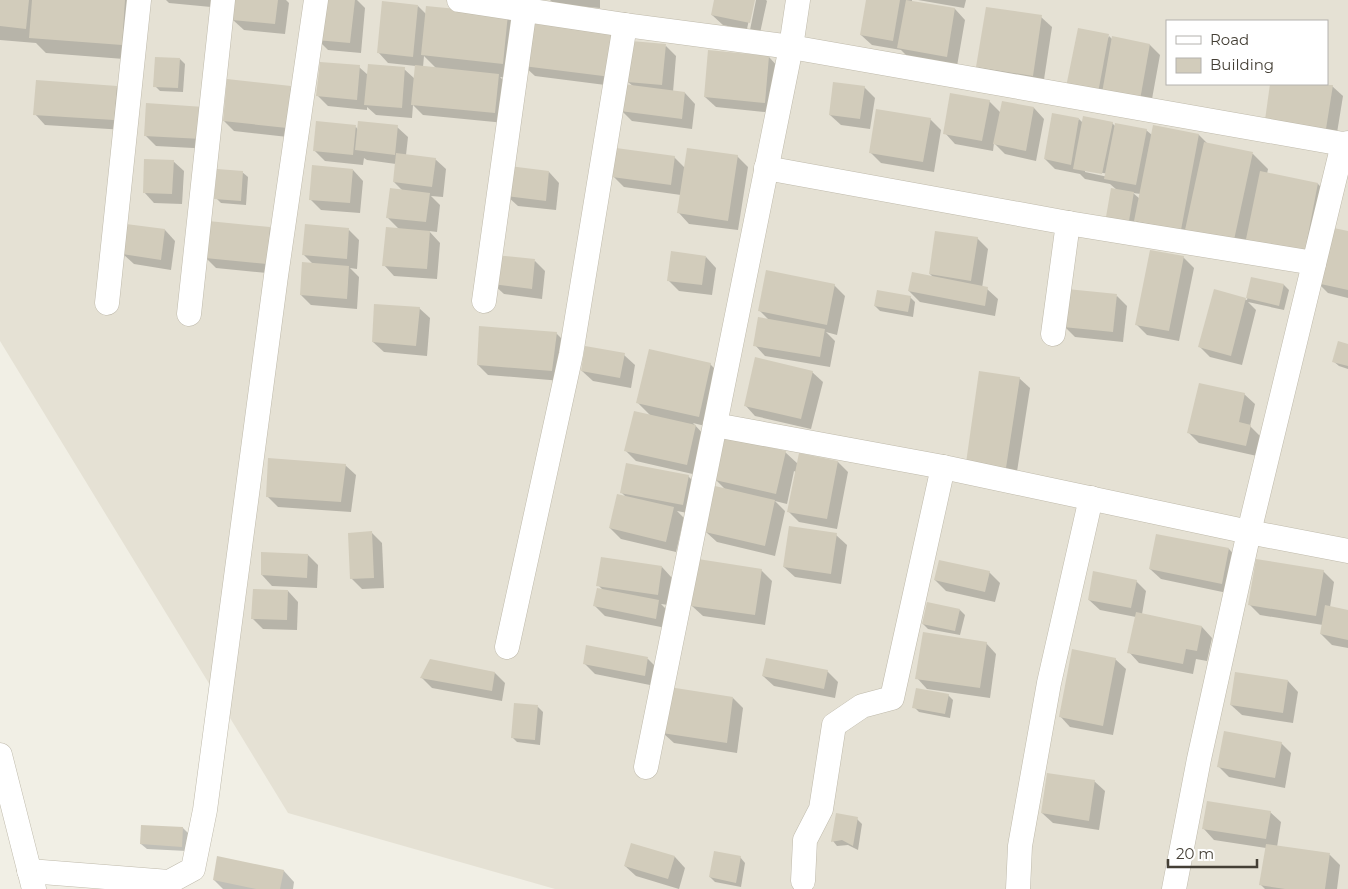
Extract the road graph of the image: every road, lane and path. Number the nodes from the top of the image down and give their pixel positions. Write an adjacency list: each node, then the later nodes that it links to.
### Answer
1 (139, 0): 14 (street)
2 (223, 0): 15 (street)
3 (316, 0): 25 (street)
4 (458, 0): 6 (street)
5 (798, 0): 8 (street)
6 (525, 5): 7 (street); 13 (street)
7 (625, 25): 8 (street); 22 (street)
8 (790, 47): 9 (street); 10 (street)
9 (1346, 144): 12 (street)
10 (766, 168): 11 (street); 17 (street)
11 (1068, 223): 12 (street); 16 (street)
12 (1314, 263): 20 (street)
13 (484, 301)
14 (107, 303)
15 (189, 314)
16 (1054, 334)
17 (715, 425): 18 (street); 24 (street)
18 (944, 467): 19 (street); 26 (street)
19 (1091, 498): 20 (street); 27 (street)
20 (1249, 532): 21 (street); 28 (street)
21 (1348, 551)
22 (507, 647)
23 (0, 755): 25 (street)
24 (646, 768)
25 (32, 880)
26 (803, 881)
27 (1018, 889)
28 (1174, 889)

